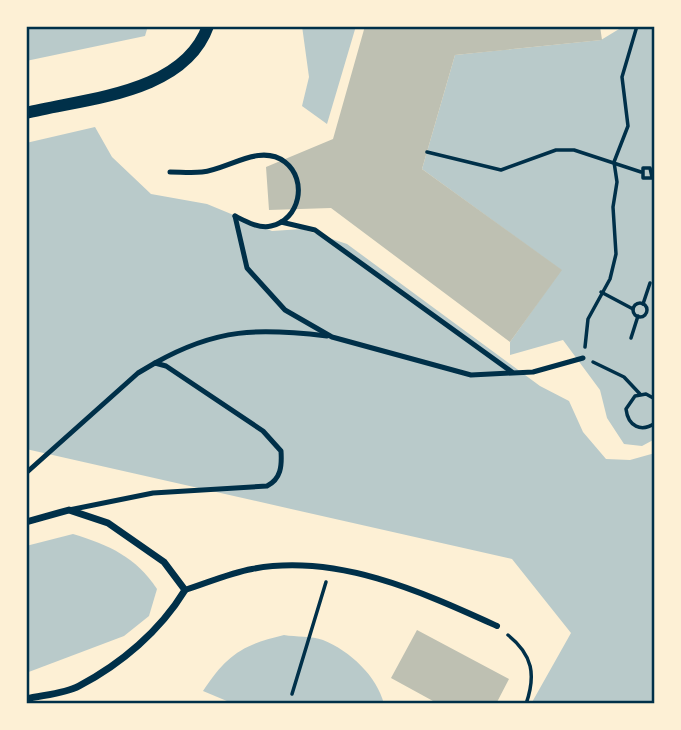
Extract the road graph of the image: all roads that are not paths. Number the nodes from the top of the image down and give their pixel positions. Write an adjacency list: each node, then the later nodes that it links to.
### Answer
1 (208, 26): 2 (street)
2 (26, 113)
3 (170, 172): 4 (lane)
4 (281, 222): 5 (lane); 8 (lane)
5 (332, 337): 7 (lane); 8 (lane)
6 (583, 358): 8 (lane)
7 (155, 363): 9 (lane); 10 (lane)
8 (513, 373)
9 (26, 473)
10 (69, 510): 11 (street); 12 (street)
11 (26, 522)
12 (185, 590): 13 (street); 14 (street)
13 (496, 626)
14 (26, 699)

